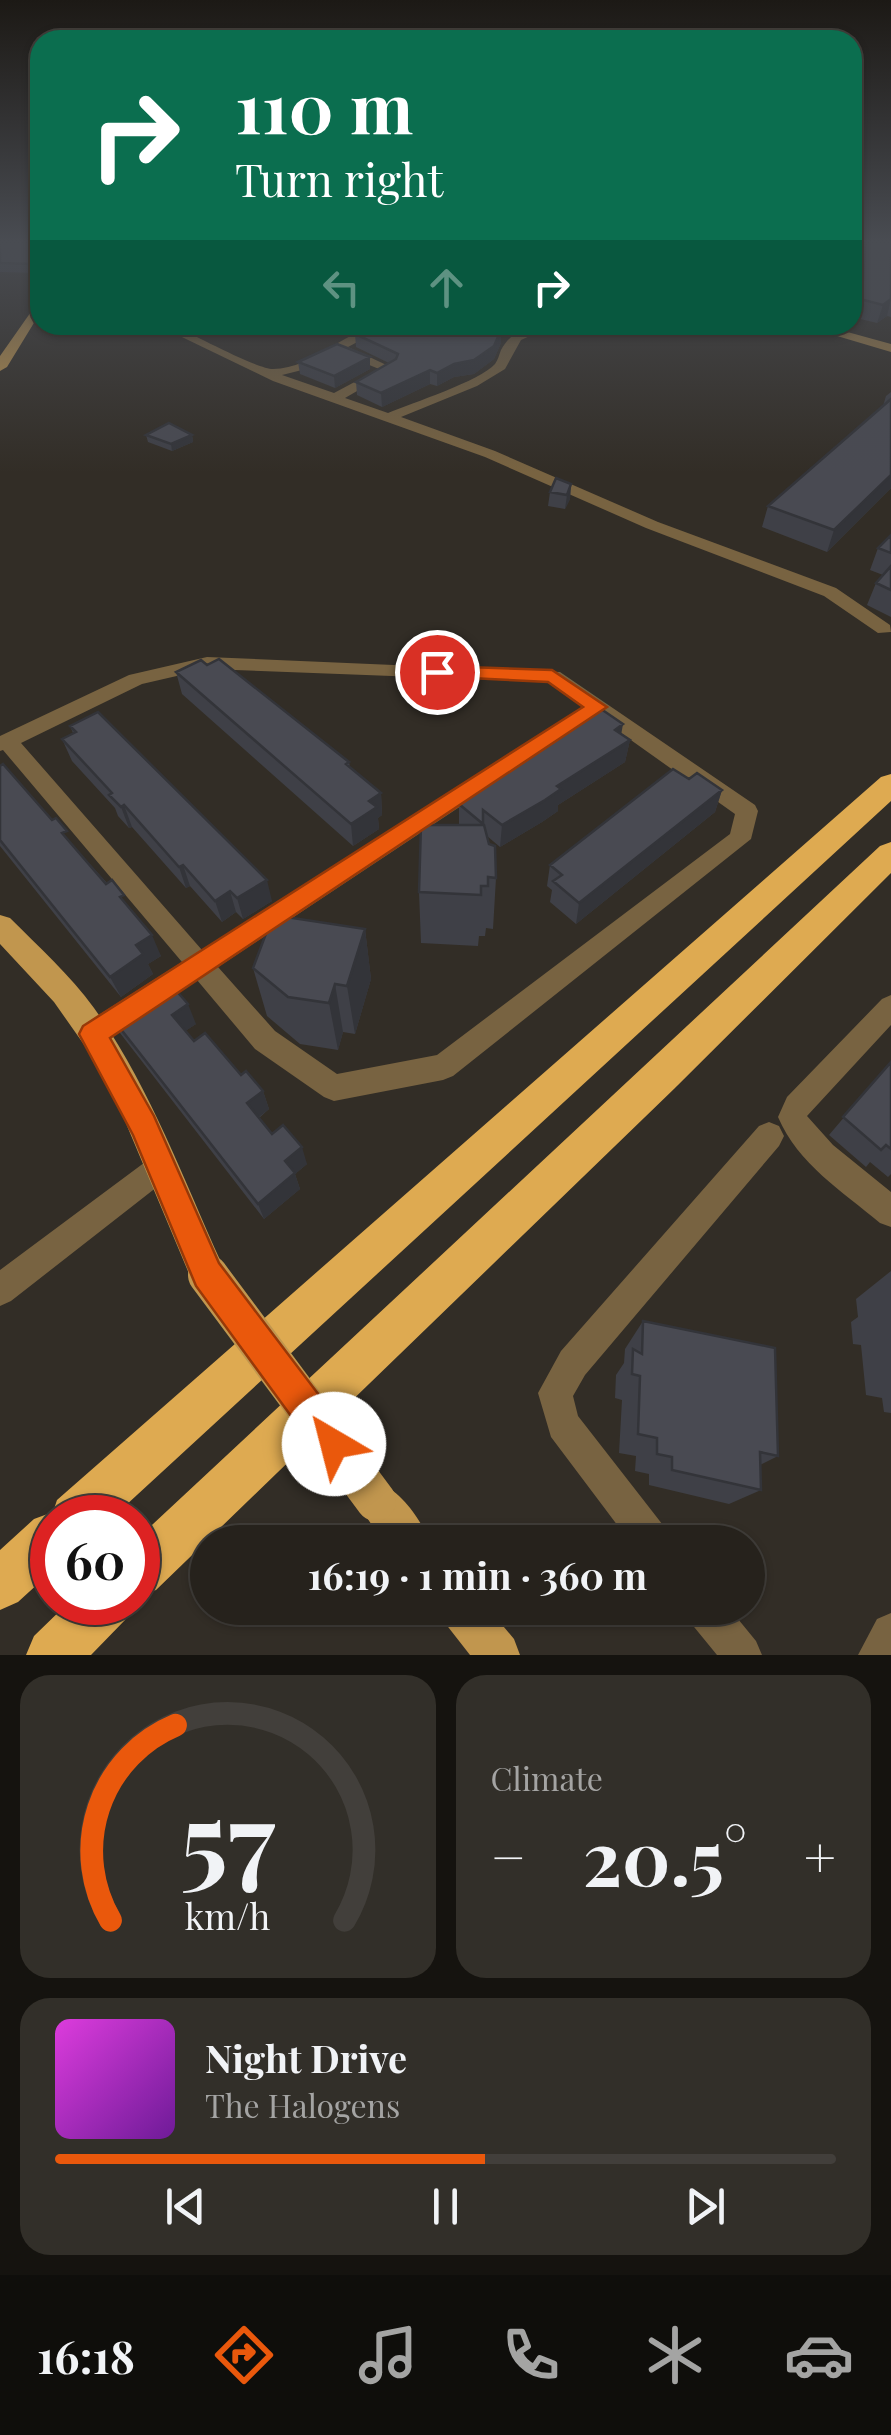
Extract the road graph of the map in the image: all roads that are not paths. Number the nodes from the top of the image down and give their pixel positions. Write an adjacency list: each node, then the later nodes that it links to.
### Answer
1 (30, 319): 9 (main road)
2 (862, 334): 7 (main road)
3 (185, 335): 10 (street)
4 (364, 335): 8 (street)
5 (524, 335): 12 (street)
6 (851, 335): 7 (main road)
7 (891, 344)
8 (339, 348): 10 (street); 11 (street)
9 (0, 367)
10 (269, 374): 11 (street)
11 (334, 399): 12 (street)
12 (385, 419): 13 (street)
13 (884, 629)
14 (597, 707): 15 (street); 19 (street); 19 (street)
15 (4, 743): 19 (street)
16 (891, 784): 26 (highway)
17 (891, 854): 29 (highway)
18 (0, 926): 21 (main road)
19 (200, 964): 21 (street)
20 (891, 1008): 24 (street)
21 (93, 1034): 23 (main road)
22 (769, 1136): 28 (street)
23 (160, 1166): 25 (street); 27 (main road, bridge)
24 (891, 1212)
25 (0, 1290)
26 (101, 1495)
27 (395, 1525)
28 (640, 1525)
29 (160, 1551)
30 (30, 1557): 31 (highway)
31 (0, 1584)
32 (83, 1625): 36 (highway)
33 (474, 1625): 37 (main road)
34 (718, 1625): 38 (street)
35 (891, 1633): 39 (street)
36 (52, 1655)
37 (498, 1655)
38 (742, 1655)
39 (878, 1655)

